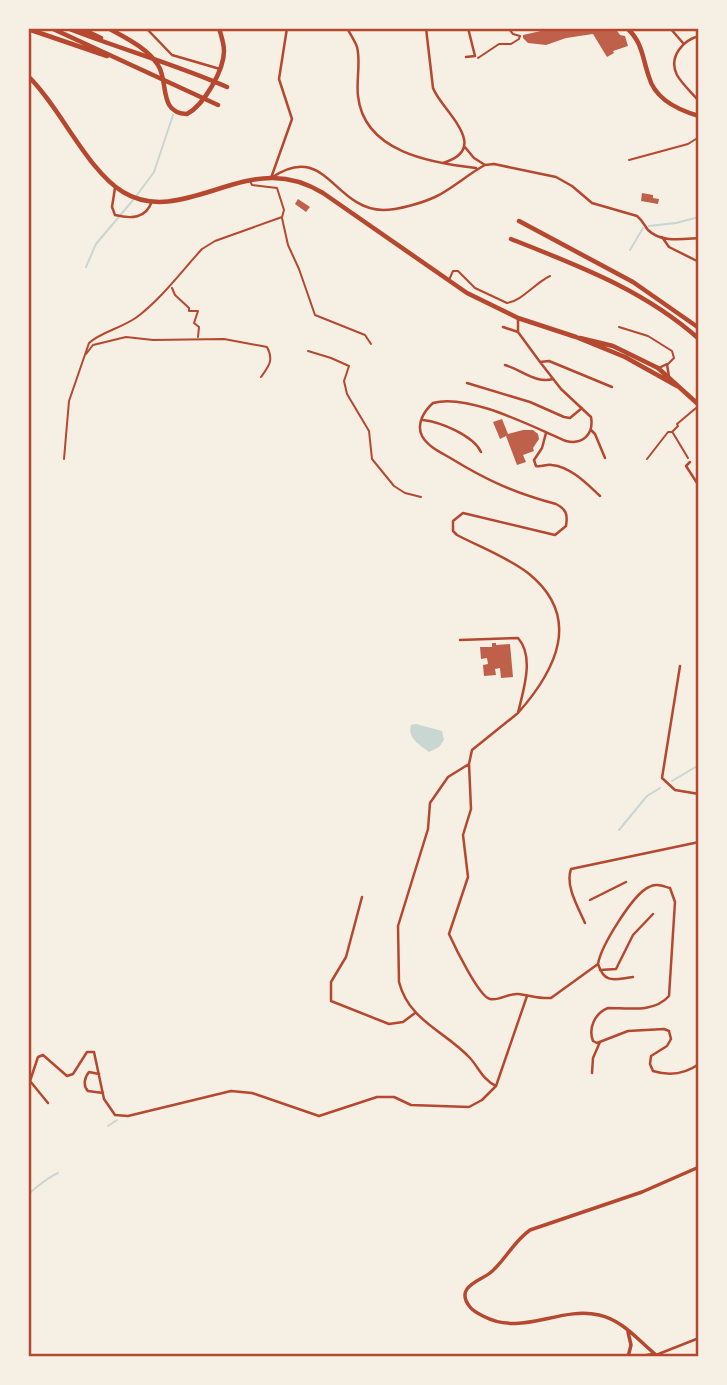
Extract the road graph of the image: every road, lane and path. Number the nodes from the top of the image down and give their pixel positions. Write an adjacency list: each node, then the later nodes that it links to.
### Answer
1 (51, 28): 20 (main road)
2 (67, 28): 17 (main road)
3 (80, 28): 17 (main road)
4 (108, 28): 21 (main road)
5 (146, 28): 21 (street)
6 (219, 28): 21 (main road)
7 (287, 28): 33 (street)
8 (347, 28): 30 (street)
9 (426, 28): 28 (street)
10 (468, 28): 18 (street)
11 (508, 28): 18 (path)
12 (626, 28): 26 (main road)
13 (670, 28): 16 (street)
14 (28, 29): 20 (main road)
15 (699, 36): 16 (street)
16 (683, 43): 24 (street)
17 (122, 49): 23 (main road)
18 (475, 56): 19 (street)
19 (466, 57)
20 (124, 62): 25 (main road)
21 (220, 69)
22 (28, 76): 35 (main road)
23 (227, 87)
24 (699, 101)
25 (218, 105)
26 (699, 116)
27 (699, 137): 29 (lane)
28 (463, 146): 30 (street); 31 (street)
29 (629, 160)
30 (440, 163): 32 (street)
31 (485, 165): 32 (street); 39 (street)
32 (479, 168): 33 (street)
33 (271, 177): 34 (main road); 44 (main road)
34 (250, 180): 36 (main road); 37 (lane)
35 (116, 187): 36 (main road); 36 (street)
36 (150, 201)
37 (282, 217): 45 (lane); 54 (lane)
38 (519, 221): 49 (main road)
39 (662, 237): 40 (street); 42 (street)
40 (699, 238)
41 (511, 239): 53 (main road)
42 (699, 262)
43 (550, 276): 44 (lane)
44 (449, 281): 46 (main road)
45 (170, 284): 52 (path); 56 (lane)
46 (518, 318): 50 (street); 51 (main road)
47 (503, 327): 50 (street)
48 (619, 327): 59 (lane)
49 (699, 328)
50 (518, 332): 58 (street)
51 (576, 337): 57 (main road); 61 (main road)
52 (198, 338): 56 (lane); 62 (lane)
53 (699, 339)
54 (371, 344)
55 (308, 351): 81 (path)
56 (85, 355): 75 (lane)
57 (630, 360): 61 (main road); 66 (main road)
58 (540, 362): 64 (street); 67 (street)
59 (667, 364): 61 (street); 63 (street)
60 (505, 366): 64 (street)
61 (658, 369): 63 (main road)
62 (261, 377)
63 (669, 377): 66 (main road)
64 (553, 379): 69 (street)
65 (467, 383): 69 (street)
66 (677, 386): 68 (main road)
67 (612, 387)
68 (698, 406): 73 (path)
69 (582, 408): 71 (street)
70 (421, 419): 72 (street); 74 (street); 84 (street)
71 (592, 430): 72 (street); 76 (street)
72 (546, 432): 80 (street)
73 (672, 432): 77 (path); 78 (path)
74 (481, 452)
75 (64, 458)
76 (605, 458)
77 (648, 459)
78 (690, 462): 79 (street)
79 (699, 486)
80 (600, 496)
81 (421, 497)
82 (460, 639): 84 (street)
83 (680, 666): 86 (street)
84 (519, 713): 85 (street)
85 (469, 764): 96 (street); 97 (street)
86 (699, 794)
87 (699, 842): 92 (street)
88 (626, 882): 90 (street)
89 (362, 897): 97 (street)
90 (590, 900)
91 (653, 914): 94 (street)
92 (584, 923)
93 (598, 964): 94 (street); 96 (street); 98 (street)
94 (600, 970): 95 (street)
95 (633, 978)
96 (527, 996): 102 (street)
97 (415, 1013): 102 (street)
98 (600, 1042): 99 (street); 100 (street)
99 (699, 1063)
100 (592, 1073)
101 (99, 1074): 103 (street); 103 (street); 104 (street)
102 (496, 1086): 103 (street)
103 (103, 1093)
104 (48, 1103)
105 (699, 1167): 106 (street)
106 (626, 1329): 108 (street); 109 (street)
107 (699, 1338): 108 (street)
108 (657, 1356): 110 (main road)
109 (628, 1357)
110 (642, 1357)

